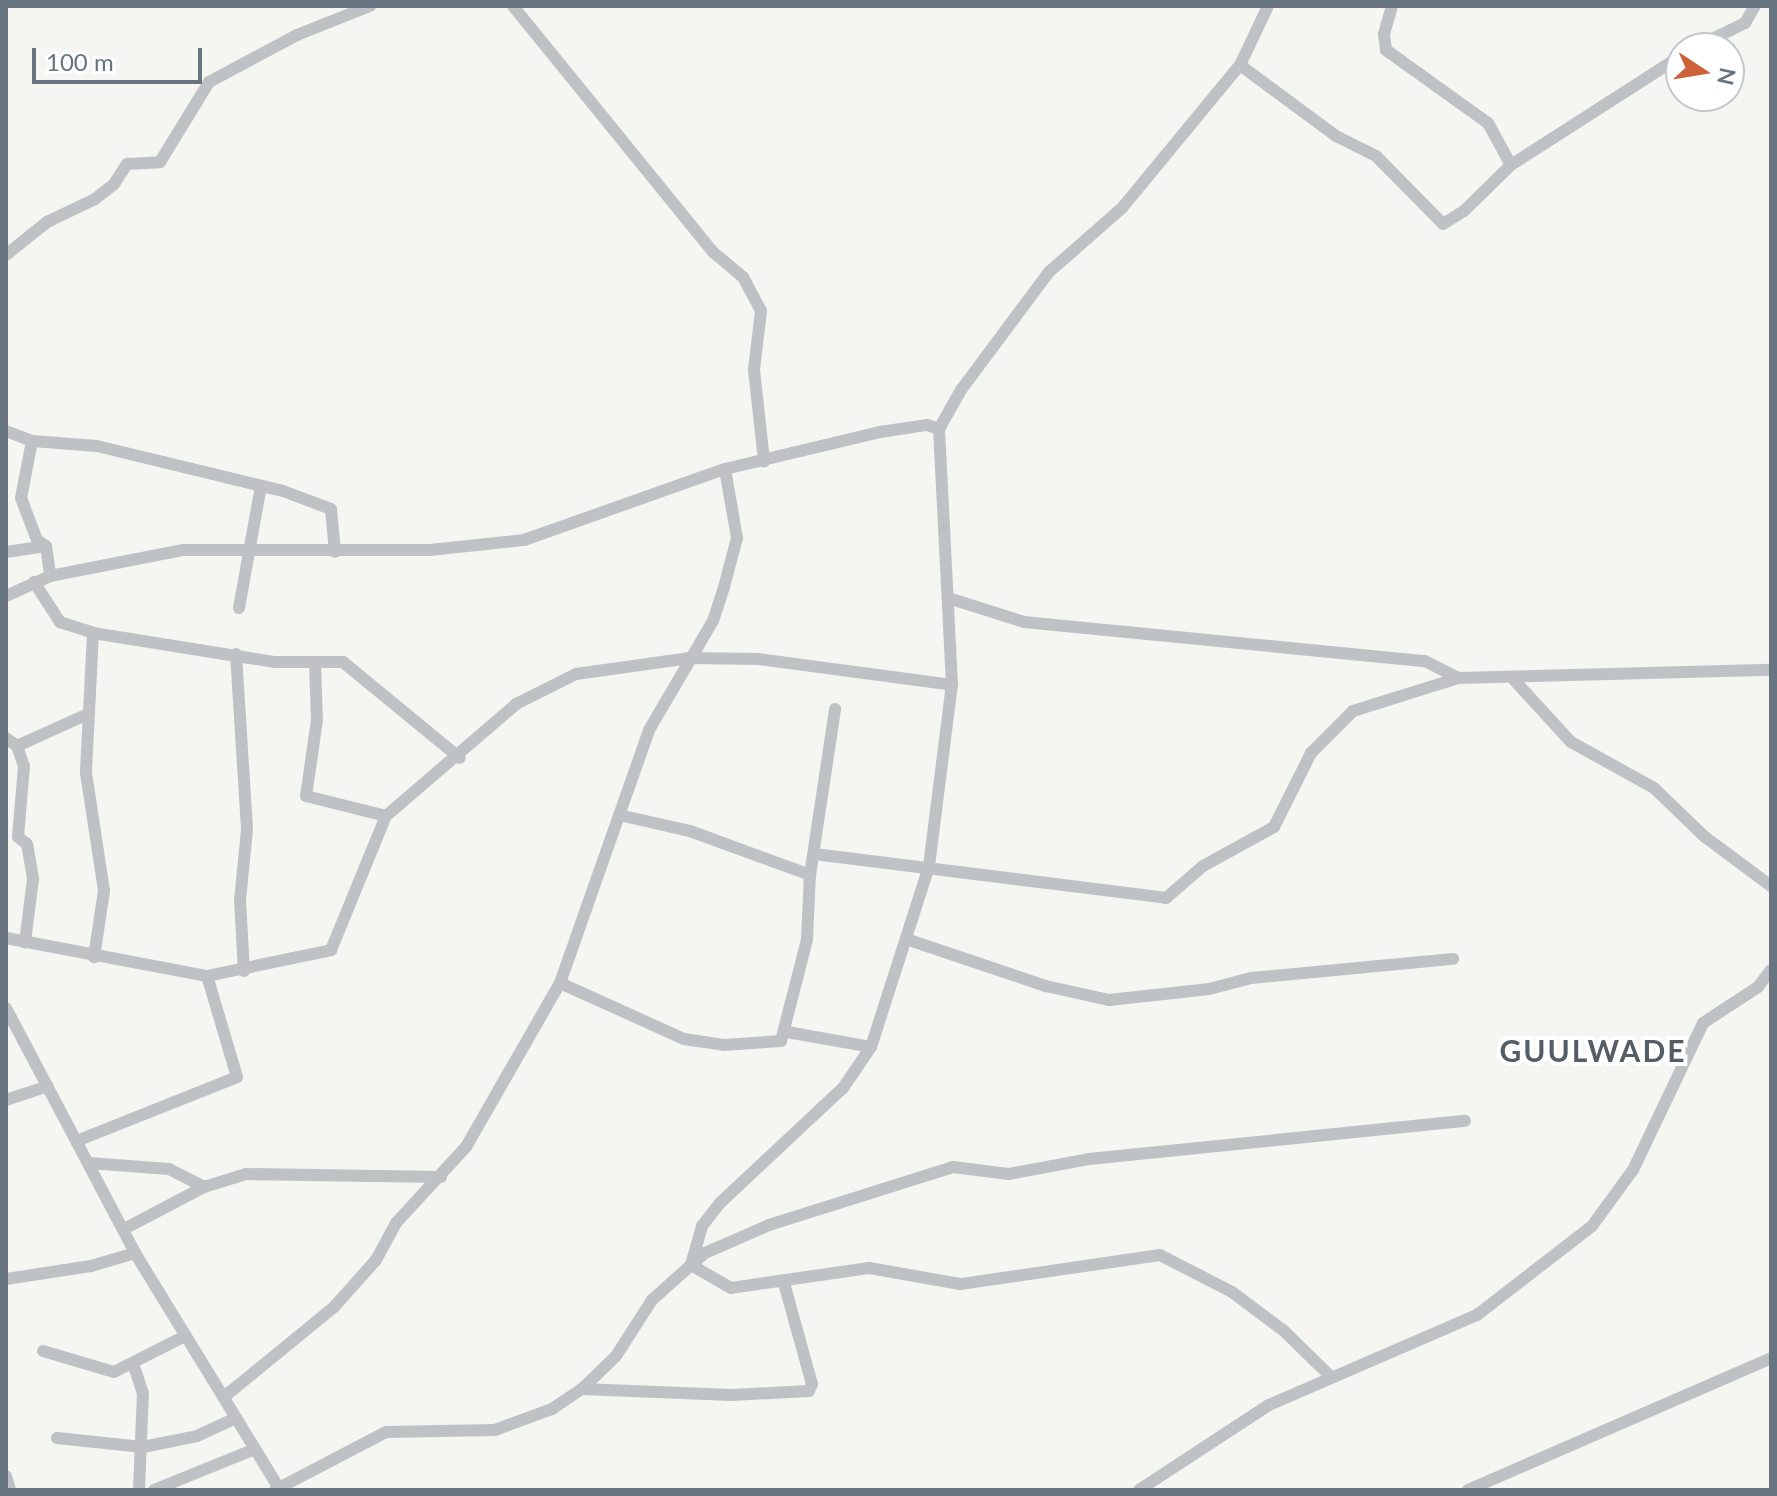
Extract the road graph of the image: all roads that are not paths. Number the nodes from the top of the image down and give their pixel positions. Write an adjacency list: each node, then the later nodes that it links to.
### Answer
1 (370, 6): 10 (street)
2 (513, 6): 14 (street)
3 (1268, 6): 7 (street)
4 (1392, 6): 9 (street)
5 (1755, 6): 6 (street)
6 (1727, 32)
7 (1240, 65): 9 (street); 11 (street)
8 (1665, 66): 9 (street)
9 (1511, 165)
10 (6, 255)
11 (939, 429): 14 (street); 26 (street)
12 (6, 431): 13 (street)
13 (32, 441): 16 (street); 18 (street)
14 (764, 461): 15 (street)
15 (725, 469): 22 (street); 30 (street)
16 (261, 486): 20 (street); 22 (street)
17 (6, 494): 18 (street)
18 (21, 498): 19 (street)
19 (46, 546): 21 (street); 23 (street)
20 (253, 549): 22 (street); 23 (street); 27 (street)
21 (6, 552)
22 (335, 552)
23 (50, 576): 24 (street)
24 (34, 582): 25 (street); 28 (street)
25 (6, 596)
26 (948, 598): 33 (street); 35 (street)
27 (239, 608)
28 (93, 633): 29 (street); 37 (street)
29 (236, 654): 31 (street); 53 (street)
30 (690, 658): 35 (street); 39 (street); 40 (street)
31 (315, 664): 39 (street); 41 (street)
32 (1771, 670): 34 (street)
33 (1458, 678): 34 (street); 44 (street)
34 (1514, 680): 46 (street)
35 (952, 685): 44 (street)
36 (835, 709): 43 (street)
37 (88, 714): 38 (street); 50 (street)
38 (12, 742): 42 (street)
39 (460, 758): 41 (street)
40 (619, 815): 45 (street); 55 (street)
41 (386, 816): 53 (street)
42 (12, 840): 49 (street)
43 (814, 854): 44 (street); 45 (street)
44 (929, 866): 48 (street)
45 (810, 875): 58 (street)
46 (1771, 886)
47 (6, 938): 49 (street)
48 (906, 939): 51 (street); 59 (street)
49 (25, 942): 50 (street)
50 (94, 957): 54 (street)
51 (1453, 959)
52 (1771, 970): 76 (street)
53 (244, 971): 54 (street)
54 (207, 976): 63 (street)
55 (560, 983): 58 (street); 65 (street)
56 (6, 1008): 57 (street)
57 (11, 1027): 60 (street)
58 (787, 1032): 59 (street)
59 (871, 1047): 69 (street)
60 (48, 1086): 61 (street); 63 (street)
61 (6, 1100)
62 (1465, 1121): 69 (street)
63 (79, 1140): 64 (street)
64 (89, 1163): 66 (street); 67 (street)
65 (441, 1177): 66 (street); 78 (street)
66 (204, 1187): 67 (street)
67 (124, 1229): 68 (street)
68 (135, 1253): 70 (street); 72 (street)
69 (691, 1265): 71 (street); 77 (street)
70 (6, 1279)
71 (784, 1283): 76 (street); 77 (street)
72 (185, 1336): 75 (street); 78 (street)
73 (43, 1351): 75 (street)
74 (1771, 1358): 89 (street)
75 (133, 1363): 81 (street)
76 (1331, 1377): 88 (street)
77 (582, 1389): 84 (street)
78 (224, 1397): 79 (street)
79 (236, 1418): 81 (street); 82 (street)
80 (57, 1438): 81 (street)
81 (137, 1447): 86 (street)
82 (255, 1449): 84 (street); 87 (street)
83 (6, 1476): 85 (street)
84 (278, 1489)
85 (10, 1490)
86 (139, 1490)
87 (154, 1490)
88 (1139, 1490)
89 (1468, 1490)

